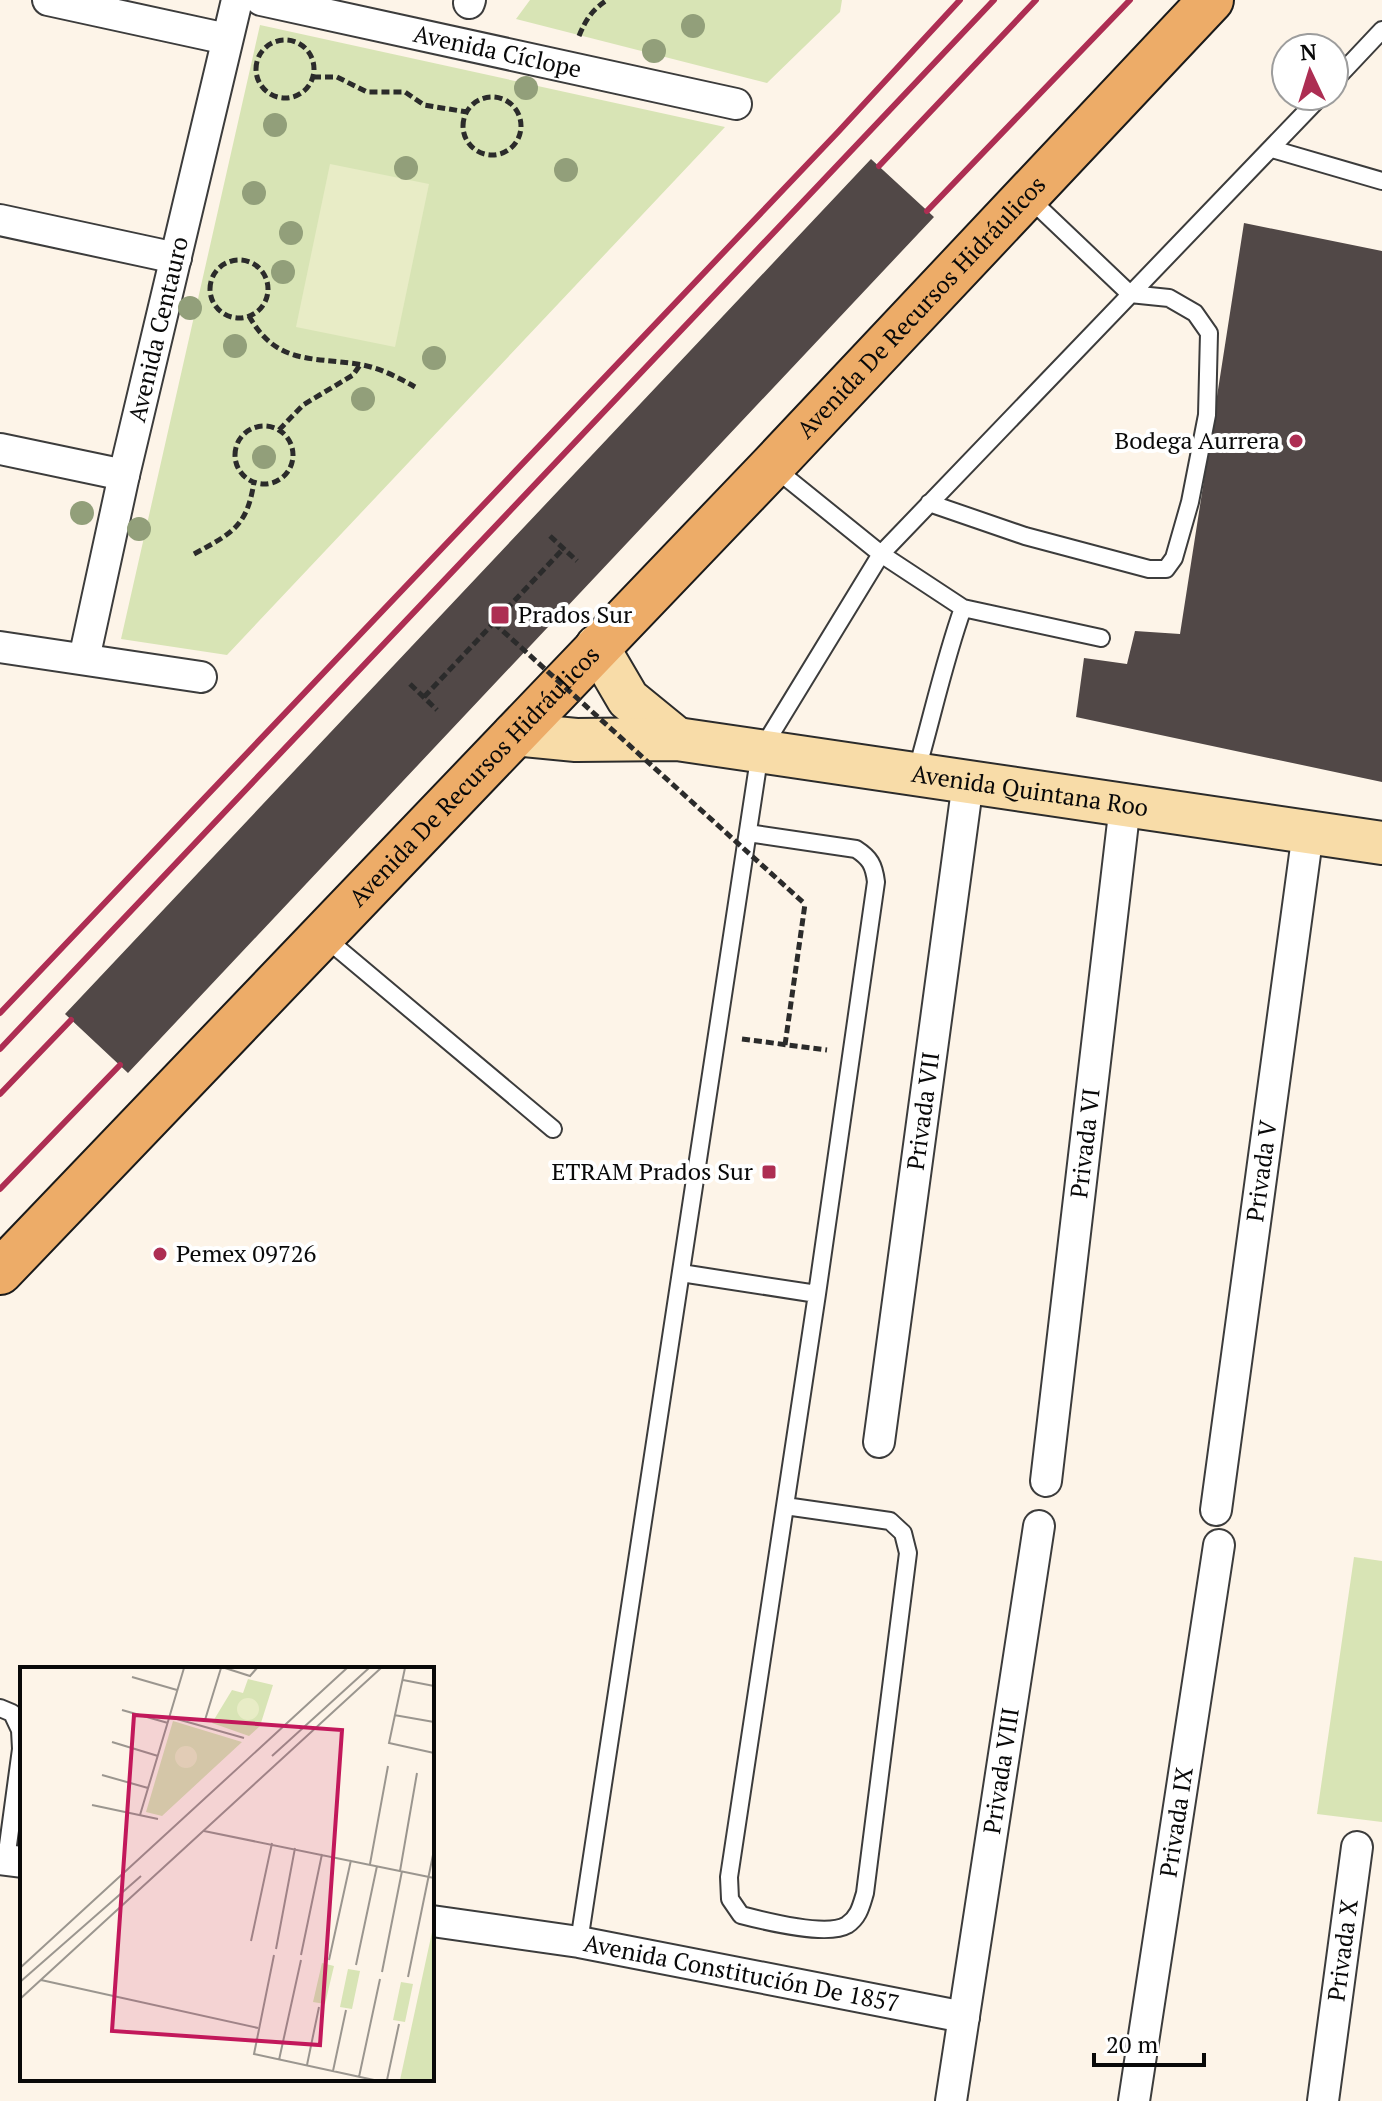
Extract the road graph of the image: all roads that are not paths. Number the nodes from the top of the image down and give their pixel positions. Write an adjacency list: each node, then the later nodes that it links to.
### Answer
1 (48, 0): 6 (street)
2 (237, 0): 6 (street, Avenida Centauro)
3 (261, 0): 8 (street, Avenida Cíclope)
4 (1211, 0): 12 (main road, Avenida De Recursos Hidráulicos)
5 (1382, 30): 7 (lane)
6 (227, 39): 14 (street, Avenida Centauro)
7 (1350, 64)
8 (736, 104)
9 (1306, 112): 10 (lane)
10 (1272, 149): 11 (lane); 15 (lane)
11 (1382, 181)
12 (1028, 196): 15 (lane); 17 (main road, Avenida De Recursos Hidráulicos)
13 (0, 220): 14 (street)
14 (176, 258): 18 (street, Avenida Centauro)
15 (1130, 294): 19 (lane); 19 (lane)
16 (0, 449): 18 (street)
17 (772, 466): 20 (lane); 23 (main road, Avenida De Recursos Hidráulicos)
18 (124, 475): 25 (street, Avenida Centauro)
19 (929, 503): 20 (lane)
20 (881, 554): 21 (lane); 29 (lane)
21 (963, 608): 22 (lane); 30 (lane)
22 (1101, 638)
23 (597, 646): 27 (main road, Avenida De Recursos Hidráulicos); 28 (main road)
24 (0, 647): 25 (street)
25 (84, 659): 26 (street)
26 (201, 677)
27 (514, 734): 28 (main road, Avenida Quintana Roo); 36 (main road, Avenida De Recursos Hidráulicos)
28 (677, 739): 29 (main road, Avenida Quintana Roo)
29 (760, 752): 30 (main road, Avenida Quintana Roo); 34 (lane)
30 (915, 775): 31 (main road, Avenida Quintana Roo)
31 (968, 782): 32 (main road, Avenida Quintana Roo); 41 (street, Privada VII)
32 (1125, 805): 33 (main road, Avenida Quintana Roo); 42 (street, Privada VI)
33 (1308, 832): 35 (main road, Avenida Quintana Roo); 44 (street, Privada V)
34 (748, 833): 39 (lane); 40 (lane)
35 (1382, 843)
36 (321, 935): 37 (lane); 38 (main road, Avenida De Recursos Hidráulicos)
37 (553, 1129)
38 (0, 1272)
39 (681, 1273): 40 (lane); 53 (lane)
40 (817, 1294): 43 (lane)
41 (879, 1442)
42 (1046, 1481)
43 (785, 1506): 43 (lane)
44 (1216, 1510)
45 (1039, 1526): 54 (street, Privada VIII)
46 (1219, 1545): 56 (street, Privada IX)
47 (0, 1708): 48 (lane)
48 (20, 1730)
49 (20, 1758): 51 (lane)
50 (1357, 1847): 57 (street, Privada X)
51 (9, 1861)
52 (434, 1921): 53 (street, Avenida Constitución De 1857)
53 (579, 1942): 54 (street, Avenida Constitución De 1857)
54 (964, 2017): 55 (street)
55 (951, 2101)
56 (1134, 2101)
57 (1323, 2101)

